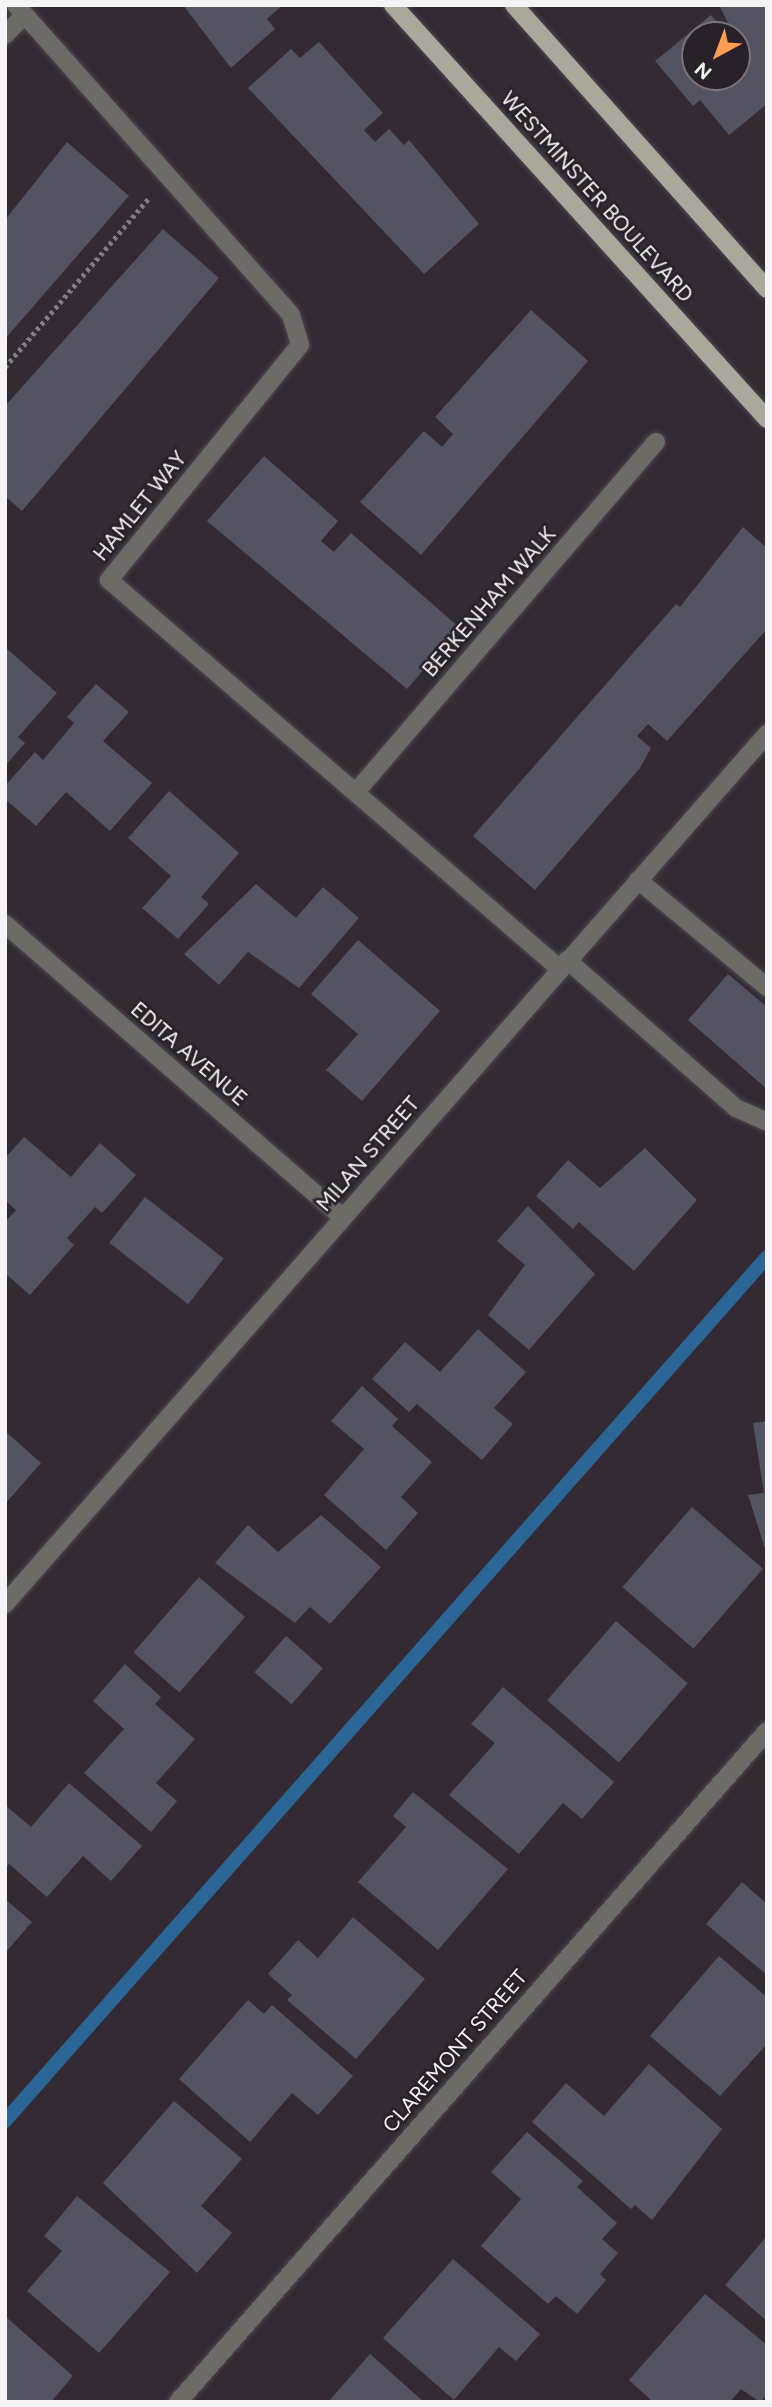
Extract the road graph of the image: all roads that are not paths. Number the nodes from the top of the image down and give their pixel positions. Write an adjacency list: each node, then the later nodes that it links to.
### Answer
1 (393, 5): 6 (main road, WESTMINSTER BOULEVARD)
2 (514, 5): 5 (main road)
3 (20, 10): 4 (street); 9 (street, HAMLET WAY)
4 (5, 35)
5 (767, 289)
6 (767, 419)
7 (656, 442): 9 (street, BERKENHAM WALK)
8 (767, 734): 10 (street, MILAN STREET)
9 (356, 792): 12 (street, HAMLET WAY)
10 (638, 880): 12 (street, MILAN STREET); 13 (street)
11 (5, 924): 15 (street, EDITA AVENUE)
12 (564, 964): 14 (street, HAMLET WAY); 15 (street, MILAN STREET)
13 (767, 987)
14 (767, 1122)
15 (342, 1218): 16 (street, MILAN STREET)
16 (5, 1604)
17 (767, 1731): 18 (street, CLAREMONT STREET)
18 (178, 2402)

